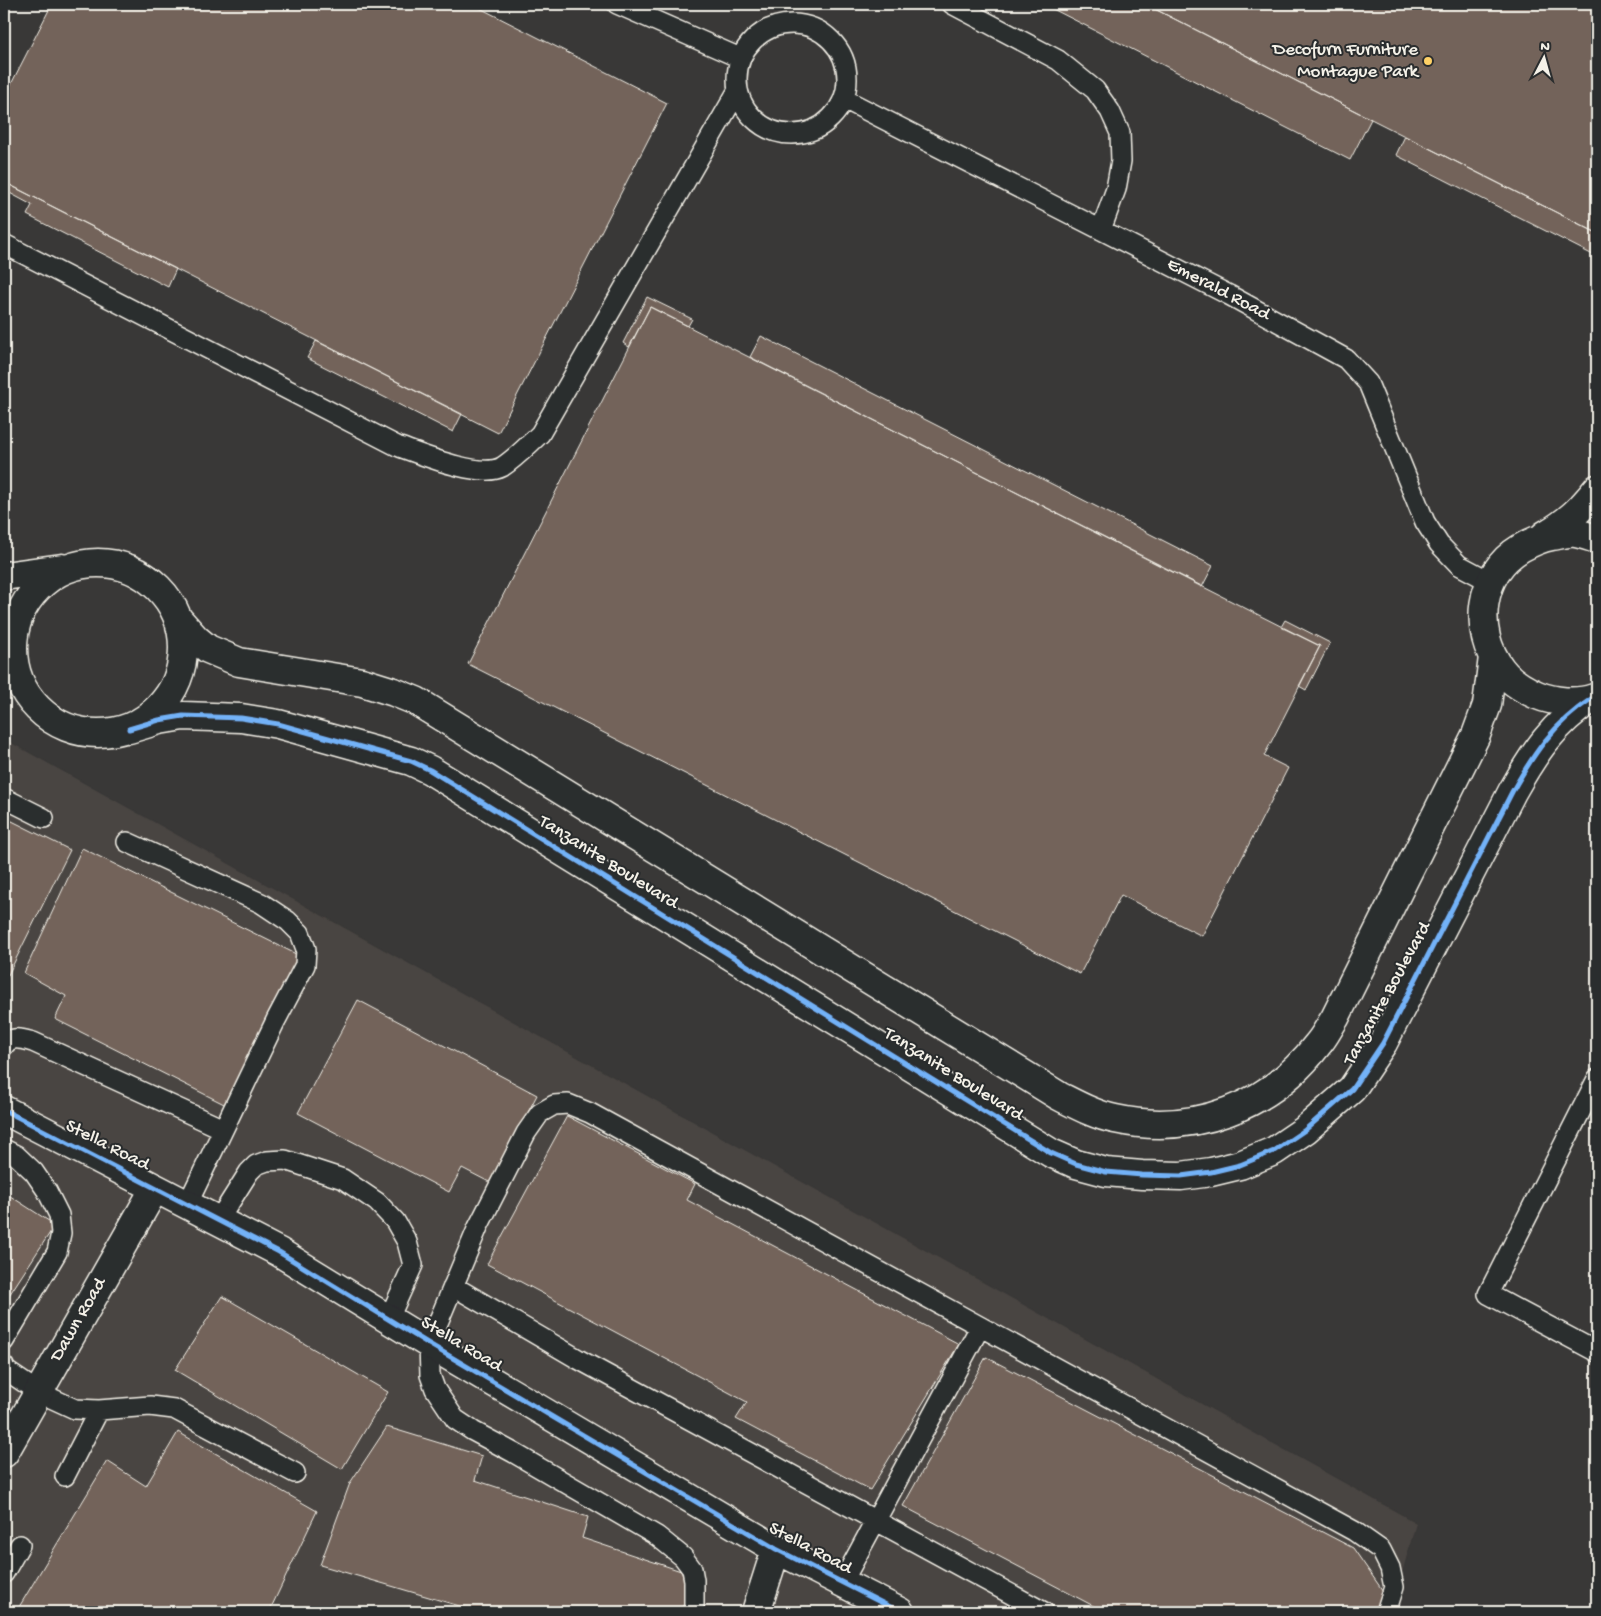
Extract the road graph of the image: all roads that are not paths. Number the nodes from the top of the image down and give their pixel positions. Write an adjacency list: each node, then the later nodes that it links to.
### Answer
1 (617, 4): 3 (lane)
2 (952, 4): 6 (lane)
3 (740, 58): 4 (lane); 5 (lane)
4 (738, 90): 5 (lane); 7 (lane)
5 (844, 99): 6 (lane, Emerald Road)
6 (1101, 230): 13 (lane, Emerald Road)
7 (4, 244)
8 (1597, 489): 9 (street)
9 (1539, 538): 10 (street); 13 (street)
10 (1597, 539)
11 (76, 565): 12 (street); 14 (street); 16 (street)
12 (4, 576)
13 (1491, 582): 15 (street)
14 (180, 621): 15 (street, Tanzanite Boulevard); 18 (street)
15 (1493, 657): 17 (street)
16 (11, 677): 18 (street)
17 (1594, 697): 18 (street, Tanzanite Boulevard)
18 (129, 729)
19 (4, 798): 20 (lane)
20 (44, 818)
21 (127, 842): 25 (lane)
22 (4, 1046): 25 (lane)
23 (1597, 1079): 35 (lane)
24 (4, 1110): 27 (street, Stella Road)
25 (223, 1128): 28 (lane)
26 (4, 1149): 33 (lane)
27 (155, 1188): 28 (street, Stella Road); 37 (street, Dawn Road)
28 (187, 1205): 29 (street, Stella Road)
29 (218, 1221): 31 (street, Stella Road); 31 (lane)
30 (453, 1286): 32 (lane); 34 (lane); 42 (lane)
31 (389, 1318): 34 (street, Stella Road)
32 (980, 1327): 42 (lane); 51 (lane)
33 (4, 1341)
34 (429, 1344): 44 (street, Stella Road); 47 (lane)
35 (1597, 1352)
36 (4, 1366): 37 (lane)
37 (38, 1392): 38 (lane); 39 (street, Dawn Road)
38 (99, 1410): 40 (lane); 41 (lane)
39 (4, 1453)
40 (295, 1473)
41 (65, 1476)
42 (875, 1522): 46 (lane); 50 (lane)
43 (20, 1545): 45 (lane)
44 (776, 1549): 46 (street, Stella Road); 48 (street)
45 (4, 1572)
46 (842, 1583): 49 (street, Stella Road)
47 (694, 1612)
48 (756, 1612)
49 (900, 1612)
50 (1044, 1612)
51 (1386, 1612)

